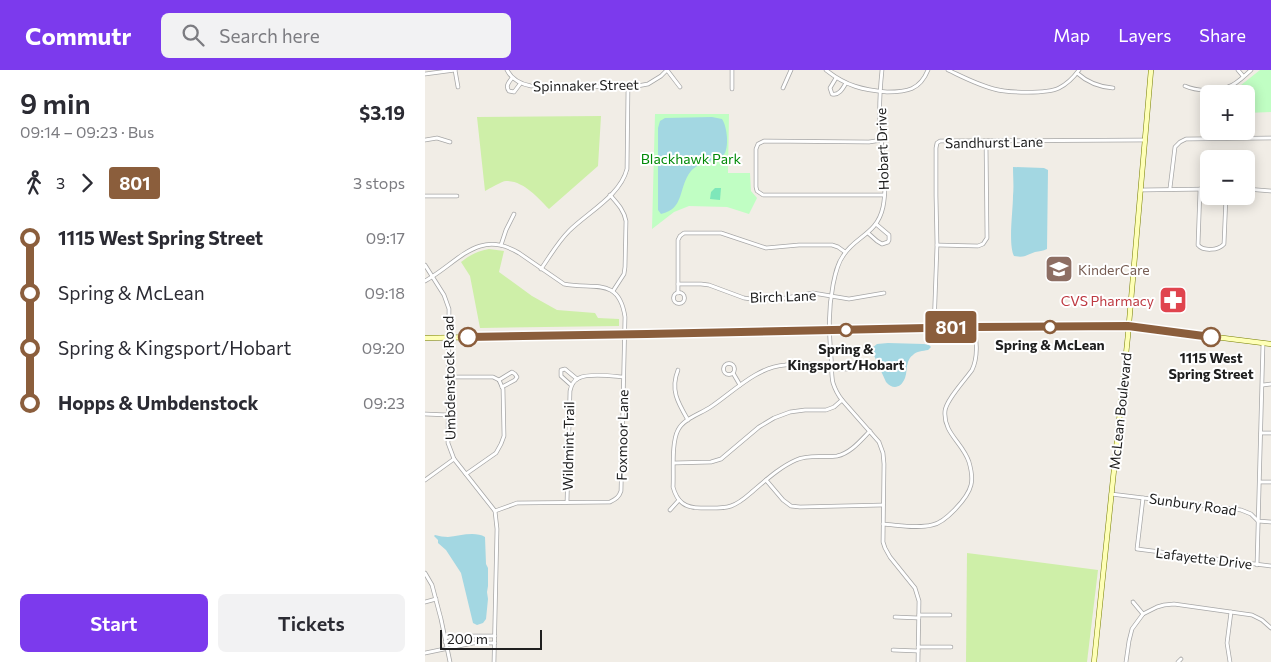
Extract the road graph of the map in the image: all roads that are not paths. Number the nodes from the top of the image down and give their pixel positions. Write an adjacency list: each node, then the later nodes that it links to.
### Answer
1 (455, 70): 14 (street); 21 (street)
2 (507, 70): 16 (street, Spinnaker Street)
3 (667, 70): 22 (street, Spinnaker Street); 23 (street)
4 (732, 70): 26 (street)
5 (791, 70): 24 (street)
6 (826, 70): 17 (street)
7 (882, 70): 27 (street, Hobart Drive)
8 (929, 70): 27 (street)
9 (948, 70): 13 (street)
10 (1151, 70): 31 (main road, McLean Boulevard)
11 (1238, 70): 15 (street)
12 (1251, 70): 15 (street)
13 (1078, 72): 25 (street)
14 (425, 74)
15 (1243, 76): 20 (street)
16 (512, 78): 19 (street, Spinnaker Street); 19 (street)
17 (836, 78): 18 (street); 18 (street)
18 (846, 83): 27 (street)
19 (520, 84): 22 (street, Spinnaker Street)
20 (1185, 86)
21 (458, 87)
22 (628, 87): 39 (street)
23 (681, 87)
24 (783, 88)
25 (1113, 88)
26 (732, 90)
27 (880, 91): 30 (street, Hobart Drive)
28 (1271, 138): 34 (street)
29 (425, 140): 33 (street)
30 (882, 140): 40 (street, Hobart Drive); 40 (street)
31 (1145, 140): 32 (street, Sandhurst Lane); 36 (main road, McLean Boulevard)
32 (986, 141): 48 (street); 48 (street, Sandhurst Lane)
33 (450, 142)
34 (1170, 188): 35 (street); 36 (street)
35 (1200, 189): 43 (street)
36 (1140, 190): 59 (main road, McLean Boulevard)
37 (1255, 190): 38 (street)
38 (1271, 191)
39 (610, 195): 51 (street); 55 (street)
40 (884, 195): 45 (street, Hobart Drive)
41 (425, 196): 42 (street)
42 (457, 196)
43 (1226, 205)
44 (514, 214): 47 (street)
45 (876, 224): 46 (street, Hobart Drive); 46 (street)
46 (868, 233): 49 (street, Hobart Drive)
47 (501, 245): 51 (street); 52 (street)
48 (937, 245): 61 (street, Sandhurst Lane)
49 (845, 252): 54 (street); 58 (street, Hobart Drive)
50 (425, 265): 52 (street, Umbdenstock Road)
51 (541, 269): 55 (street)
52 (432, 277): 53 (street); 64 (street, Umbdenstock Road)
53 (425, 281)
54 (678, 284): 56 (street); 58 (street, Birch Lane)
55 (613, 291): 63 (street, Foxmoor Lane)
56 (678, 293)
57 (884, 293): 58 (street, Birch Lane)
58 (831, 296): 62 (street, Hobart Drive)
59 (1128, 326): 60 (main road); 66 (main road); 95 (main road, McLean Boulevard)
60 (974, 327): 61 (main road); 104 (street)
61 (934, 328): 62 (main road)
62 (829, 330): 63 (main road); 68 (street, Hobart Drive)
63 (624, 335): 64 (main road); 73 (street, Foxmoor Lane)
64 (448, 337): 65 (main road); 72 (street, Umbdenstock Road)
65 (425, 338)
66 (1263, 343): 67 (main road); 78 (street)
67 (1271, 344)
68 (832, 367): 69 (street); 77 (street); 81 (street, Hobart Drive)
69 (852, 369)
70 (678, 370): 84 (street)
71 (733, 373): 77 (street)
72 (449, 377): 75 (street); 83 (street, Umbdenstock Road)
73 (623, 377): 74 (street); 98 (street, Foxmoor Lane)
74 (577, 378): 79 (street, Wildmint Trail); 79 (street)
75 (499, 380): 80 (street); 80 (street)
76 (1271, 384): 78 (street)
77 (740, 385): 84 (street)
78 (1263, 385): 86 (street)
79 (571, 386): 98 (street, Wildmint Trail)
80 (502, 387): 90 (street)
81 (842, 400): 85 (street, Hobart Drive); 89 (street)
82 (425, 414): 83 (street)
83 (448, 415): 88 (street, Umbdenstock Road)
84 (688, 420): 89 (street)
85 (870, 431): 92 (street); 99 (street, Hobart Drive)
86 (1261, 433): 87 (street); 93 (street)
87 (1271, 433)
88 (455, 459): 90 (street, Umbdenstock Road); 91 (street)
89 (674, 463): 97 (street)
90 (467, 474): 101 (street, Umbdenstock Road)
91 (425, 480)
92 (766, 480): 97 (street); 99 (street)
93 (1260, 482): 94 (street); 102 (street)
94 (1271, 482)
95 (1111, 494): 96 (street, Sunbury Road); 128 (main road, McLean Boulevard)
96 (1143, 498): 102 (street, Sunbury Road); 105 (street, Lafayette Drive)
97 (679, 500): 100 (street)
98 (567, 502): 101 (street, Foxmoor Lane)
99 (883, 505): 104 (street, Hobart Drive)
100 (670, 510)
101 (495, 511): 117 (street)
102 (1258, 520): 103 (street, Sunbury Road); 105 (street)
103 (1271, 522)
104 (883, 524): 114 (street, Hobart Drive)
105 (1257, 565): 106 (street, Lafayette Drive)
106 (1271, 566)
107 (425, 573): 108 (street)
108 (436, 600): 109 (street); 118 (street)
109 (425, 602)
110 (1133, 602): 112 (street)
111 (1231, 612): 112 (street); 116 (street); 130 (street)
112 (1143, 614): 129 (street)
113 (950, 615): 114 (street)
114 (919, 616): 115 (street); 122 (street, Hobart Drive)
115 (895, 617)
116 (1271, 628)
117 (495, 636): 118 (street); 119 (street)
118 (445, 642): 121 (street)
119 (495, 642): 121 (street); 126 (street)
120 (951, 647): 122 (street)
121 (446, 648): 124 (street); 125 (street)
122 (918, 649): 123 (street); 127 (street, Hobart Drive)
123 (893, 650)
124 (425, 653)
125 (450, 662)
126 (494, 662)
127 (918, 662)
128 (1094, 662)
129 (1126, 662)
130 (1230, 662)

